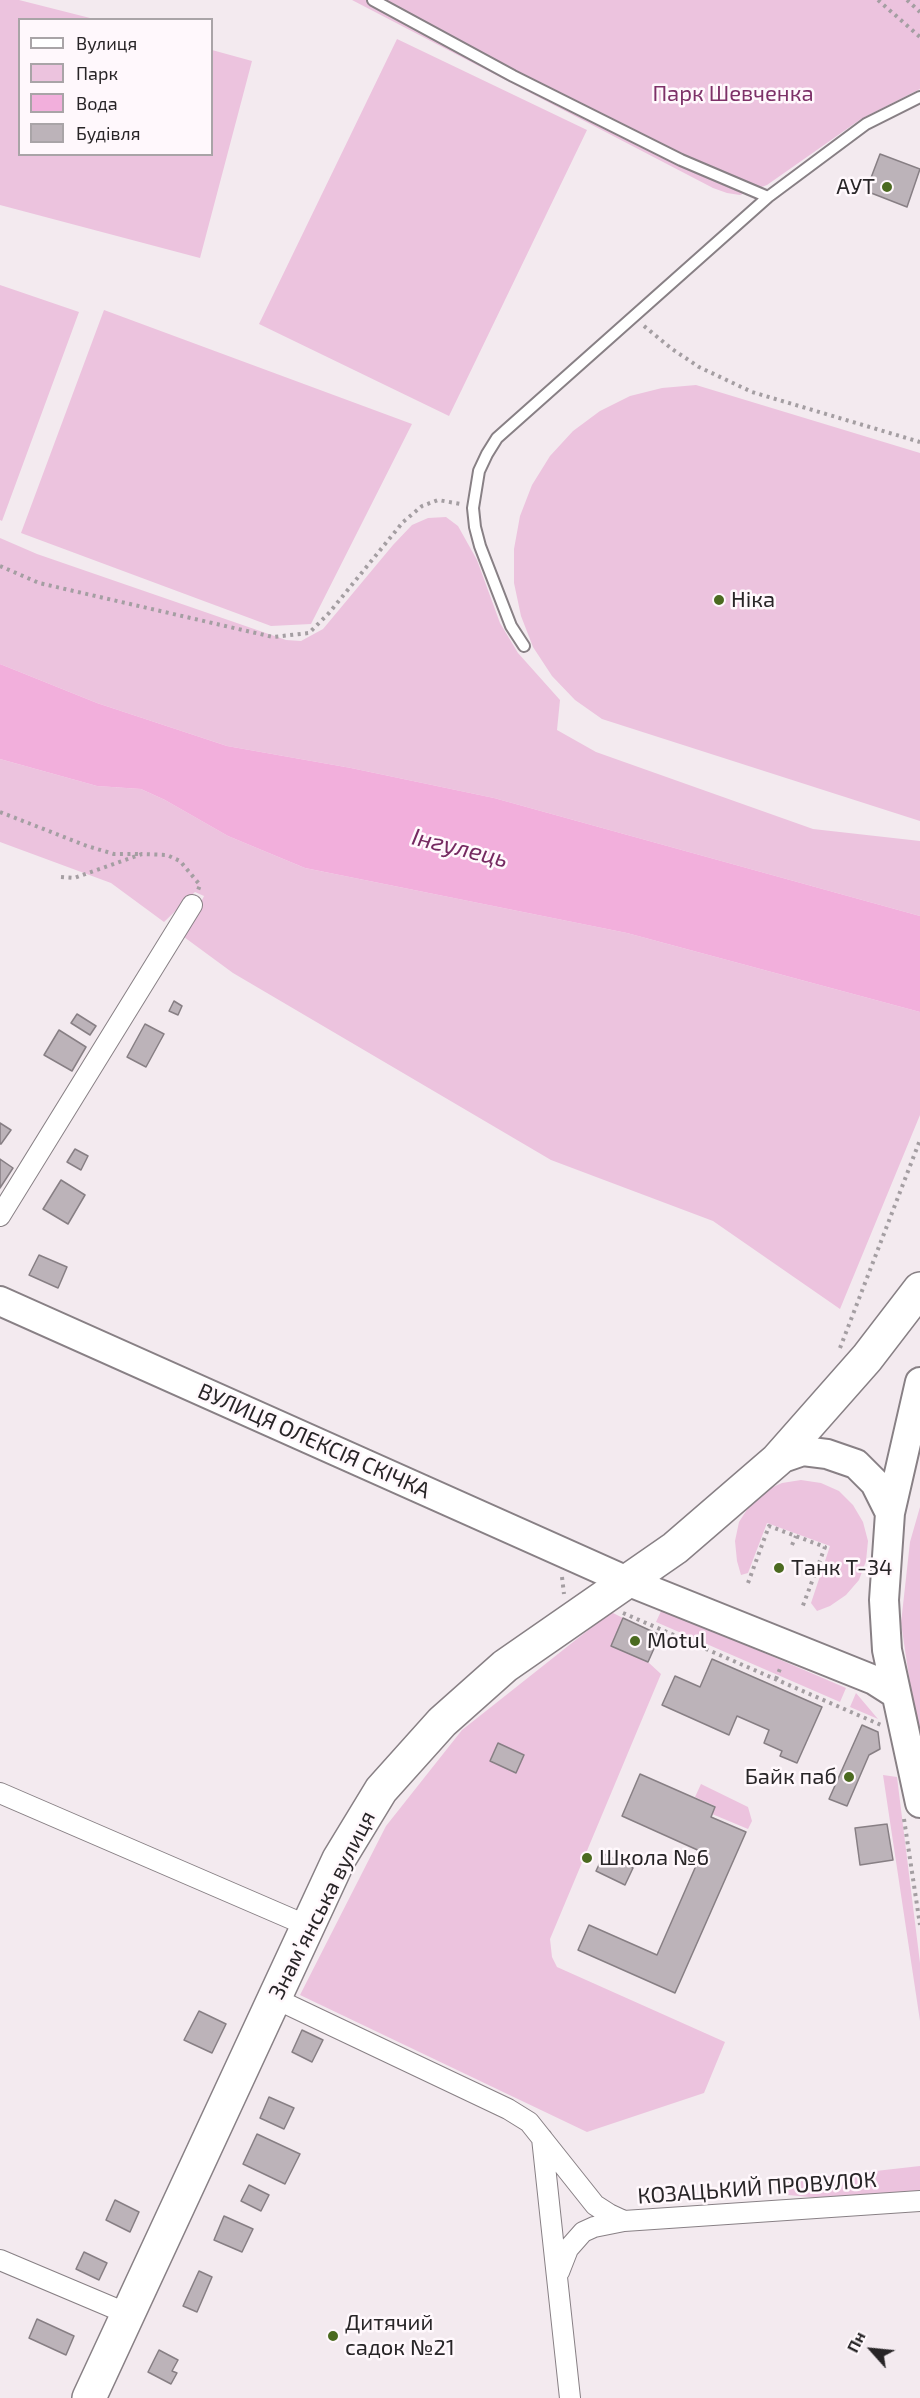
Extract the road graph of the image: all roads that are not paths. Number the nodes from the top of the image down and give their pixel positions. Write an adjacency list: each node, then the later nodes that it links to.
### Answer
1 (373, 0): 3 (lane)
2 (920, 97): 3 (lane)
3 (768, 197): 4 (lane)
4 (524, 646)
5 (192, 905): 6 (street)
6 (0, 1216)
7 (920, 1289): 10 (highway, Знамʼянська вулиця)
8 (0, 1301): 12 (street, ВУЛИЦЯ ОЛЕКСІЯ СКІЧКА)
9 (920, 1382): 11 (street)
10 (777, 1460): 11 (street); 12 (highway, Знамʼянська вулиця)
11 (890, 1514): 13 (street)
12 (624, 1597): 13 (street, ВУЛИЦЯ ОЛЕКСІЯ СКІЧКА); 16 (highway, Знамʼянська вулиця)
13 (896, 1694): 15 (street)
14 (0, 1793): 16 (street)
15 (911, 1809)
16 (308, 1926): 17 (highway, Знамʼянська вулиця)
17 (274, 1998): 18 (street, КОЗАЦЬКИЙ ПРОВУЛОК); 23 (highway, Знамʼянська вулиця)
18 (542, 2138): 20 (street, КОЗАЦЬКИЙ ПРОВУЛОК); 22 (street)
19 (920, 2201): 20 (street, КОЗАЦЬКИЙ ПРОВУЛОК)
20 (624, 2221): 22 (street)
21 (0, 2260): 23 (street)
22 (558, 2275): 25 (street)
23 (128, 2314): 24 (highway, Знамʼянська вулиця)
24 (89, 2398)
25 (570, 2398)

